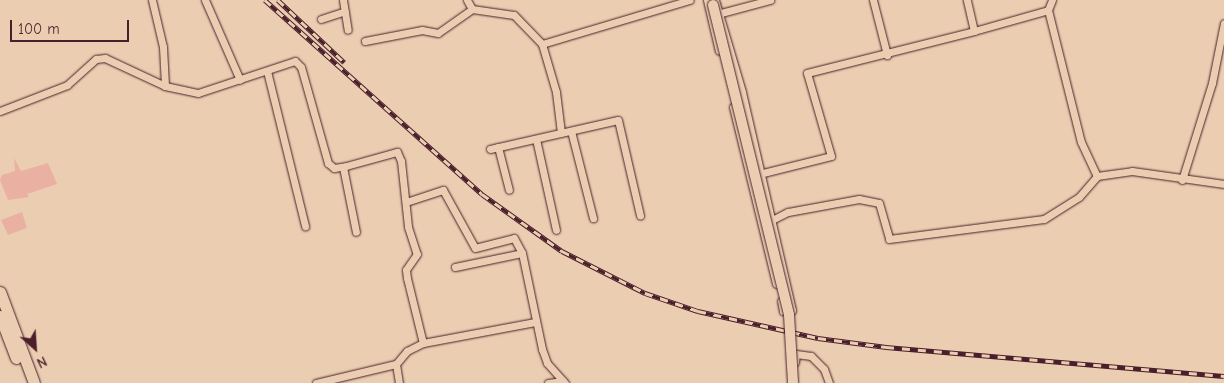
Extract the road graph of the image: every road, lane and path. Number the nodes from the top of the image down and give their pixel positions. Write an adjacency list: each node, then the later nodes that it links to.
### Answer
1 (152, 0): 24 (street)
2 (205, 0): 23 (street)
3 (343, 0): 13 (street)
4 (467, 0): 11 (street)
5 (690, 0): 20 (street)
6 (770, 0): 14 (street)
7 (873, 0): 21 (street)
8 (967, 0): 18 (street)
9 (1052, 0): 12 (street)
10 (712, 2): 14 (street); 32 (street); 57 (main road, bridge)
11 (472, 9): 19 (street); 20 (street)
12 (1048, 10): 18 (street); 31 (street)
13 (345, 11): 15 (street); 17 (street)
14 (721, 13): 30 (street)
15 (321, 19)
16 (1224, 23): 33 (street)
17 (348, 30)
18 (974, 31): 21 (street)
19 (365, 41)
20 (542, 44): 27 (street)
21 (888, 55): 30 (street)
22 (267, 71): 23 (street); 29 (street); 41 (street)
23 (240, 80): 24 (street)
24 (165, 86): 25 (street)
25 (0, 111)
26 (571, 131): 27 (street); 37 (street); 38 (street)
27 (561, 133): 28 (street)
28 (536, 139): 35 (street); 42 (street)
29 (343, 167): 36 (street); 43 (street)
30 (761, 174): 32 (street); 39 (street)
31 (1097, 176): 33 (street); 39 (street)
32 (748, 177): 40 (street)
33 (1182, 180): 34 (street)
34 (1224, 184)
35 (509, 190)
36 (406, 202): 44 (street); 49 (street)
37 (640, 215)
38 (593, 218)
39 (772, 220): 40 (street); 40 (street)
40 (760, 225)
41 (305, 226)
42 (556, 230)
43 (356, 232)
44 (522, 253): 45 (street); 48 (street)
45 (455, 267)
46 (0, 292): 53 (main road)
47 (0, 318): 52 (main road)
48 (536, 322): 49 (street); 51 (street)
49 (423, 343): 50 (street)
50 (396, 364): 54 (street); 55 (street)
51 (564, 382): 56 (street)
52 (26, 383)
53 (34, 383)
54 (316, 383)
55 (399, 383)
56 (548, 383)
57 (792, 383)
58 (797, 383): 59 (street)
59 (829, 383)

